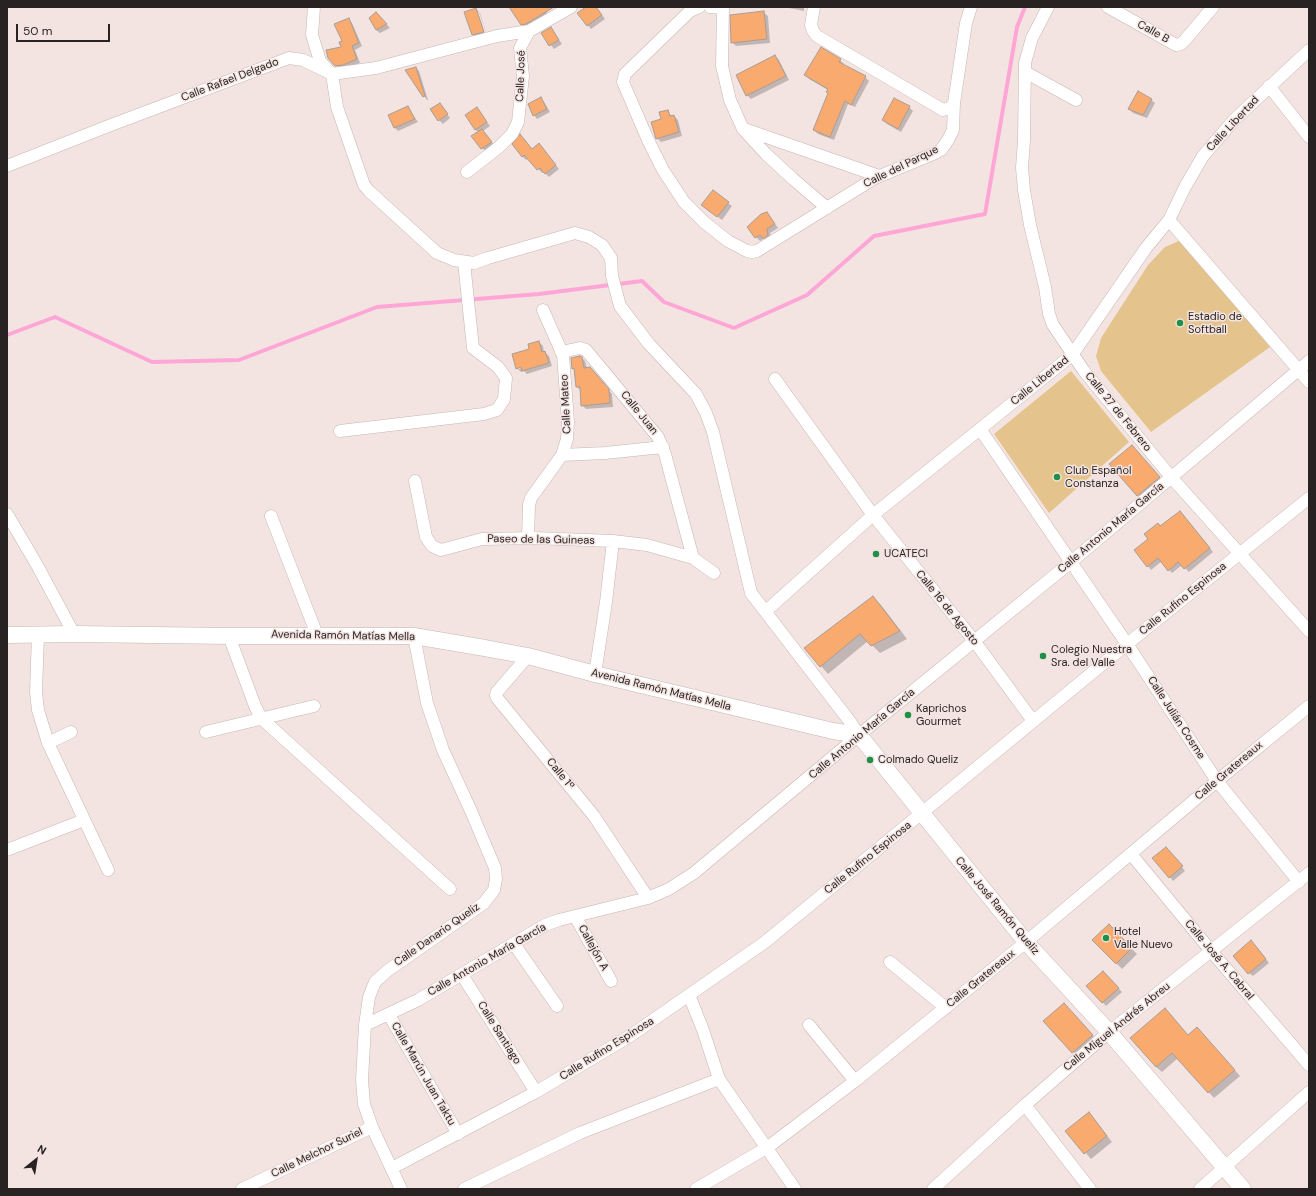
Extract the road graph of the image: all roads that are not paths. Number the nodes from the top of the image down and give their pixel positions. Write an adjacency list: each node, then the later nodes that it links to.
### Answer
1 (314, 7): 14 (street)
2 (571, 7): 11 (street)
3 (699, 7): 23 (street, Calle del Parque)
4 (710, 7): 10 (street)
5 (814, 7): 17 (street)
6 (971, 7): 17 (street, Calle del Parque)
7 (1048, 7): 13 (street, Calle 27 de Febrero)
8 (1110, 7): 9 (street, Calle B)
9 (1213, 7)
10 (723, 8): 18 (street)
11 (529, 31): 14 (street); 21 (street, Calle José)
12 (1309, 50): 15 (street, Calle Libertad)
13 (1025, 72): 16 (street); 28 (street, Calle 27 de Febrero)
14 (332, 74): 20 (street, Calle Rafael Delgado); 25 (street)
15 (1269, 86): 19 (street); 24 (street, Calle Libertad)
16 (1076, 100)
17 (954, 103): 22 (street, Calle del Parque)
18 (743, 129): 22 (street); 23 (street)
19 (1309, 136)
20 (7, 166)
21 (467, 172)
22 (879, 176): 23 (street, Calle del Parque)
23 (827, 208)
24 (1169, 220): 28 (street, Calle Libertad); 30 (street)
25 (464, 262): 34 (street); 49 (street)
26 (543, 310): 27 (street, Calle Mateo)
27 (561, 352): 35 (street, Calle Juan); 36 (street, Calle Mateo)
28 (1072, 355): 33 (street, Calle Libertad); 37 (street, Calle 27 de Febrero)
29 (1309, 361): 30 (street, Calle Antonio María García)
30 (1299, 370): 32 (street); 37 (street, Calle Antonio María García)
31 (775, 379): 41 (street, Calle 16 de Agosto)
32 (1309, 382)
33 (980, 430): 41 (street, Calle Libertad); 47 (street, Calle Julián Cosme)
34 (340, 432)
35 (663, 447): 36 (street); 46 (street, Calle Juan)
36 (562, 455): 43 (street, Calle Mateo)
37 (1171, 477): 45 (street, Calle 27 de Febrero); 47 (street, Calle Antonio María García)
38 (415, 481): 43 (street, Paseo de las Guineas)
39 (1309, 498): 45 (street, Calle Rufino Espinosa)
40 (7, 514): 52 (street)
41 (873, 515): 49 (street, Calle Libertad); 57 (street, Calle 16 de Agosto)
42 (271, 516): 54 (street)
43 (528, 538): 44 (street, Paseo de las Guineas)
44 (613, 541): 46 (street, Paseo de las Guineas); 60 (street)
45 (1240, 553): 50 (street, Calle 27 de Febrero); 58 (street, Calle Rufino Espinosa)
46 (692, 558): 48 (street, Paseo de las Guineas)
47 (1071, 562): 57 (street, Calle Antonio María García); 58 (street, Calle Julián Cosme)
48 (714, 573)
49 (766, 611): 67 (street, Calle José Ramón Queliz)
50 (1309, 631)
51 (38, 634): 52 (street, Avenida Ramón Matías Mella); 53 (street, Avenida Ramón Matías Mella); 68 (street)
52 (74, 634): 55 (street, Avenida Ramón Matías Mella)
53 (7, 635)
54 (318, 635): 55 (street, Avenida Ramón Matías Mella); 56 (street, Avenida Ramón Matías Mella)
55 (229, 636): 63 (street)
56 (414, 636): 59 (street, Avenida Ramón Matías Mella); 90 (street, Calle Danario Queliz)
57 (974, 642): 64 (street, Calle 16 de Agosto); 67 (street, Calle Antonio María García)
58 (1126, 644): 64 (street, Calle Rufino Espinosa); 69 (street, Calle Julián Cosme)
59 (528, 656): 60 (street, Avenida Ramón Matías Mella); 78 (street, Calle 1ª)
60 (595, 674): 67 (street, Avenida Ramón Matías Mella)
61 (314, 706): 63 (street)
62 (1309, 706): 69 (street, Calle Gratereaux)
63 (261, 718): 66 (street); 77 (street)
64 (1033, 722): 70 (street, Calle Rufino Espinosa)
65 (71, 732): 68 (street)
66 (206, 732)
67 (859, 735): 70 (street, Calle José Ramón Queliz); 78 (street, Calle Antonio María García)
68 (48, 743): 71 (street)
69 (1217, 781): 73 (street, Calle Gratereaux); 76 (street, Calle Julián Cosme)
70 (922, 814): 80 (street, Calle José Ramón Queliz); 86 (street, Calle Rufino Espinosa)
71 (84, 820): 72 (street); 74 (street)
72 (7, 850)
73 (1131, 854): 80 (street, Calle Gratereaux); 82 (street, Calle José A. Cabral)
74 (108, 870)
75 (1309, 873): 76 (street, Calle Miguel Andrés Abreu)
76 (1299, 882): 82 (street, Calle Miguel Andrés Abreu)
77 (450, 889)
78 (648, 898): 79 (street, Calle Antonio María García)
79 (575, 916): 81 (street, Calle Antonio María García); 85 (street, Callejón A)
80 (1026, 942): 88 (street, Calle Gratereaux); 92 (street, Calle José Ramón Queliz)
81 (514, 944): 84 (street, Calle Antonio María García); 87 (street)
82 (1211, 951): 92 (street, Calle Miguel Andrés Abreu); 93 (street, Calle José A. Cabral)
83 (890, 962): 88 (street)
84 (462, 975): 89 (street, Calle Antonio María García); 96 (street, Calle Santiago)
85 (611, 981)
86 (689, 995): 94 (street); 96 (street, Calle Rufino Espinosa)
87 (557, 1006)
88 (946, 1008): 95 (street, Calle Gratereaux)
89 (389, 1015): 90 (street, Calle Antonio María García); 100 (street, Calle Marún Juan Taktu)
90 (365, 1025): 99 (street, Calle Danario Queliz)
91 (809, 1025): 95 (street)
92 (1109, 1032): 98 (street, Calle Miguel Andrés Abreu); 103 (street, Calle José Ramón Queliz)
93 (1309, 1065)
94 (719, 1079): 101 (street); 107 (street)
95 (855, 1081): 101 (street, Calle Gratereaux)
96 (536, 1092): 100 (street, Calle Rufino Espinosa)
97 (1309, 1092): 103 (street)
98 (1025, 1105): 104 (street); 110 (street, Calle Miguel Andrés Abreu)
99 (372, 1127): 102 (street, Calle Danario Queliz); 105 (street, Calle Melchor Suriel)
100 (458, 1134): 102 (street, Calle Rufino Espinosa)
101 (768, 1147): 108 (street, Calle Gratereaux); 109 (street)
102 (392, 1168): 106 (street, Calle Danario Queliz)
103 (1225, 1168): 111 (street); 112 (street, Calle José Ramón Queliz)
104 (1084, 1187)
105 (242, 1189)
106 (401, 1189)
107 (464, 1189)
108 (696, 1189)
109 (795, 1189)
110 (933, 1189)
111 (1200, 1189)
112 (1243, 1189)

